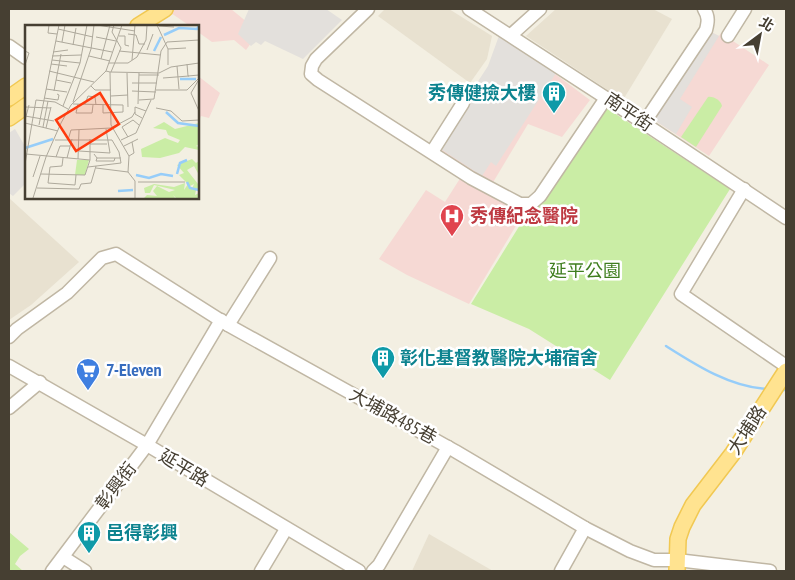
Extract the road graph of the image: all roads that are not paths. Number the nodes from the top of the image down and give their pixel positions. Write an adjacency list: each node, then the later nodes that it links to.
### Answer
1 (165, 9): 7 (main road)
2 (368, 9): 19 (street)
3 (469, 9): 8 (street, 南平街)
4 (540, 9): 8 (street)
5 (745, 9): 9 (street)
6 (707, 11): 18 (street)
7 (140, 25)
8 (511, 35): 14 (street, 南平街)
9 (728, 36)
10 (9, 46): 11 (street)
11 (25, 57)
12 (25, 87): 13 (main road)
13 (9, 98)
14 (606, 98): 18 (street, 南平街); 19 (street)
15 (463, 104): 19 (street)
16 (25, 107): 17 (main road)
17 (9, 118)
18 (644, 123): 20 (street, 南平街)
19 (432, 152)
20 (744, 189): 21 (street, 南平街); 26 (street)
21 (786, 218)
22 (270, 258): 23 (street, 彰興街)
23 (224, 322): 24 (street, 大埔路485巷); 30 (street, 彰興街); 31 (street, 大埔路485巷)
24 (9, 337)
25 (9, 366): 28 (street, 延平路)
26 (786, 366)
27 (786, 371): 35 (main road, 大埔路)
28 (40, 382): 29 (street); 30 (street, 延平路)
29 (9, 408)
30 (147, 445): 33 (street, 延平路); 34 (street, 彰興街)
31 (448, 447): 32 (street, 大埔路485巷); 40 (street)
32 (585, 528): 35 (street, 大埔路485巷); 41 (street)
33 (286, 529): 38 (street); 39 (street, 延平路)
34 (62, 557): 36 (street, 彰興街); 37 (street)
35 (677, 566): 42 (street, 大埔路485巷)
36 (52, 571)
37 (85, 571)
38 (261, 571)
39 (359, 571)
40 (374, 571)
41 (560, 571)
42 (770, 571)

